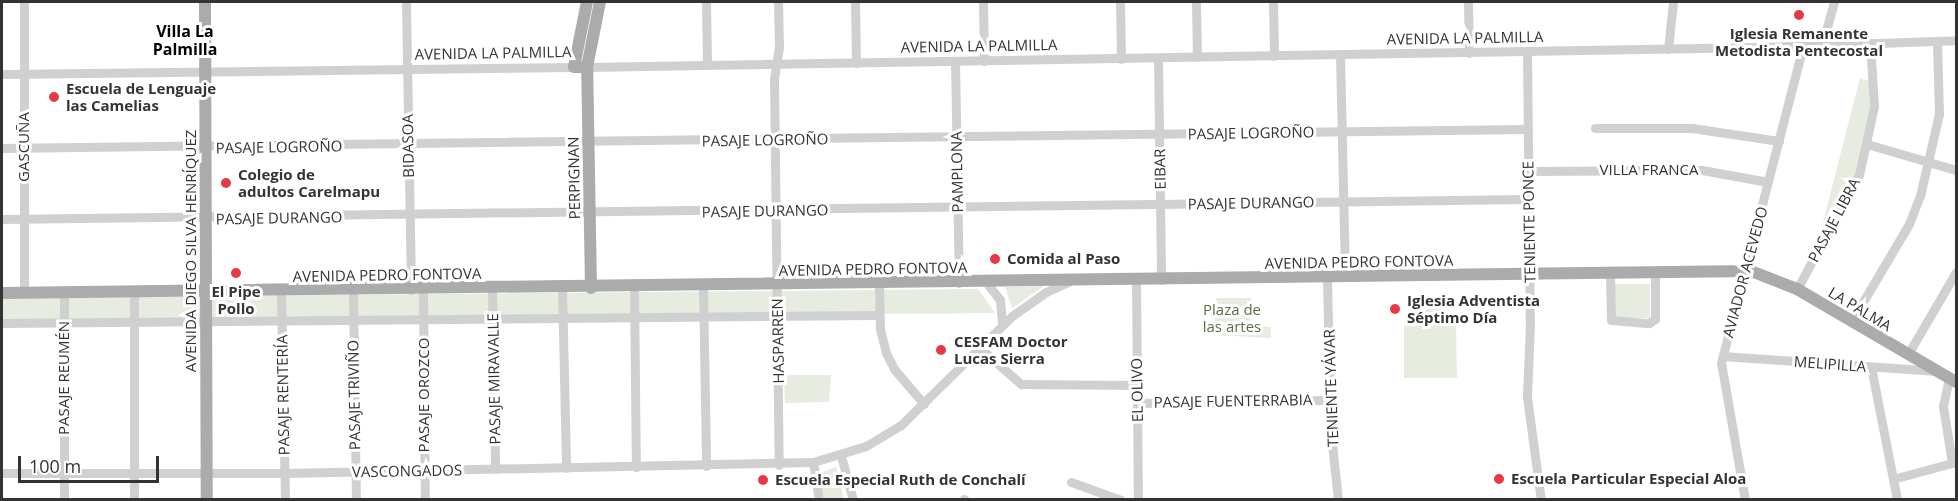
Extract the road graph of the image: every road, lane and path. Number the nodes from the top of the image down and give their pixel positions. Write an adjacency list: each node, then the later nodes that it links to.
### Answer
1 (24, 2): 39 (street, GASCUÑA)
2 (205, 2): 37 (main road, AVENIDA DIEGO SILVA HENRÍQUEZ)
3 (406, 2): 36 (street, BIDASOA)
4 (587, 2): 34 (main road)
5 (600, 2): 35 (main road, PERPIGNAN)
6 (705, 2): 33 (street)
7 (778, 2): 32 (street, HASPARREN)
8 (855, 2): 31 (street)
9 (983, 2): 30 (street)
10 (1120, 2): 27 (street)
11 (1196, 2): 26 (street)
12 (1273, 2): 25 (street)
13 (1468, 2): 23 (street)
14 (1673, 2): 21 (street)
15 (1834, 2): 19 (street)
16 (1956, 39): 17 (street, AVENIDA LA PALMILLA)
17 (1937, 40): 18 (street, AVENIDA LA PALMILLA); 53 (street)
18 (1870, 43): 19 (street, AVENIDA LA PALMILLA); 48 (street, PASAJE LIBRA)
19 (1822, 45): 20 (street, AVENIDA LA PALMILLA)
20 (1803, 46): 21 (street, AVENIDA LA PALMILLA); 46 (street, AVIADOR ACEVEDO)
21 (1668, 49): 22 (street, AVENIDA LA PALMILLA)
22 (1527, 52): 23 (street, AVENIDA LA PALMILLA); 41 (street, TENIENTE PONCE)
23 (1469, 53): 24 (street, AVENIDA LA PALMILLA)
24 (1340, 55): 25 (street, AVENIDA LA PALMILLA); 42 (street)
25 (1274, 56): 26 (street, AVENIDA LA PALMILLA)
26 (1197, 57): 28 (street, AVENIDA LA PALMILLA)
27 (1121, 58): 28 (street, AVENIDA LA PALMILLA); 30 (street, AVENIDA LA PALMILLA)
28 (1158, 58): 43 (street, EIBAR)
29 (955, 61): 30 (street, AVENIDA LA PALMILLA); 31 (street, AVENIDA LA PALMILLA); 44 (street, PAMPLONA)
30 (984, 61)
31 (856, 63): 32 (street, AVENIDA LA PALMILLA)
32 (776, 64): 33 (street, AVENIDA LA PALMILLA); 45 (street, HASPARREN)
33 (707, 65): 35 (street, AVENIDA LA PALMILLA)
34 (573, 68): 35 (main road, AVENIDA LA PALMILLA); 36 (street, AVENIDA LA PALMILLA)
35 (587, 68): 47 (main road, PERPIGNAN)
36 (407, 69): 37 (street, AVENIDA LA PALMILLA); 49 (street, BIDASOA)
37 (205, 72): 39 (street, AVENIDA LA PALMILLA); 52 (main road, AVENIDA DIEGO SILVA HENRÍQUEZ)
38 (2, 74): 39 (street, AVENIDA LA PALMILLA)
39 (24, 74): 51 (street, GASCUÑA)
40 (1595, 128): 46 (street)
41 (1528, 129): 42 (street, PASAJE LOGROÑO); 55 (street, TENIENTE PONCE)
42 (1342, 132): 43 (street, PASAJE LOGROÑO); 58 (street)
43 (1159, 134): 44 (street, PASAJE LOGROÑO); 59 (street, EIBAR)
44 (956, 137): 45 (street, PASAJE LOGROÑO); 60 (street, PAMPLONA)
45 (775, 140): 47 (street, PASAJE LOGROÑO); 61 (street, HASPARREN)
46 (1779, 141): 56 (street, AVIADOR ACEVEDO)
47 (589, 142): 49 (street, PASAJE LOGROÑO); 62 (main road, PERPIGNAN)
48 (1867, 144): 53 (street); 86 (street, PASAJE LIBRA)
49 (408, 145): 52 (street, PASAJE LOGROÑO); 63 (street, BIDASOA)
50 (2, 148): 51 (street, PASAJE LOGROÑO)
51 (24, 148): 52 (street, PASAJE LOGROÑO); 65 (street, GASCUÑA)
52 (205, 148): 66 (main road, AVENIDA DIEGO SILVA HENRÍQUEZ)
53 (1929, 162): 54 (street); 108 (street)
54 (1956, 170)
55 (1528, 171): 56 (street, VILLA FRANCA); 57 (street, TENIENTE PONCE)
56 (1768, 182): 67 (street, AVIADOR ACEVEDO)
57 (1528, 199): 58 (street, PASAJE DURANGO); 71 (street, TENIENTE PONCE)
58 (1344, 202): 59 (street, PASAJE DURANGO); 73 (street)
59 (1160, 205): 60 (street, PASAJE DURANGO); 75 (street, EIBAR)
60 (957, 208): 61 (street, PASAJE DURANGO); 78 (street, PAMPLONA)
61 (776, 211): 62 (street, PASAJE DURANGO); 80 (street, HASPARREN)
62 (590, 213): 63 (street, PASAJE DURANGO); 84 (main road, PERPIGNAN)
63 (410, 216): 66 (street, PASAJE DURANGO); 88 (street, BIDASOA)
64 (2, 219): 65 (street, PASAJE DURANGO)
65 (24, 219): 66 (street, PASAJE DURANGO); 90 (street, GASCUÑA)
66 (206, 219): 93 (main road, AVENIDA DIEGO SILVA HENRÍQUEZ)
67 (1744, 271): 68 (main road, AVENIDA PEDRO FONTOVA); 86 (main road, LA PALMA); 112 (street, AVIADOR ACEVEDO)
68 (1655, 272): 70 (main road, AVENIDA PEDRO FONTOVA); 70 (street)
69 (1956, 272): 111 (street)
70 (1610, 273): 71 (main road, AVENIDA PEDRO FONTOVA)
71 (1529, 274): 73 (main road, AVENIDA PEDRO FONTOVA); 148 (street, TENIENTE PONCE)
72 (1328, 277): 73 (main road, AVENIDA PEDRO FONTOVA); 75 (main road, AVENIDA PEDRO FONTOVA); 117 (street, TENIENTE YÁVAR)
73 (1345, 277)
74 (1136, 280): 75 (main road, AVENIDA PEDRO FONTOVA); 76 (main road, AVENIDA PEDRO FONTOVA); 116 (street, EL OLIVO)
75 (1161, 280)
76 (1073, 281): 77 (main road, AVENIDA PEDRO FONTOVA); 109 (street, VASCONGADOS)
77 (986, 282): 78 (main road, AVENIDA PEDRO FONTOVA); 109 (street)
78 (958, 283): 79 (main road, AVENIDA PEDRO FONTOVA)
79 (879, 284): 80 (main road, AVENIDA PEDRO FONTOVA); 95 (street)
80 (777, 285): 81 (main road, AVENIDA PEDRO FONTOVA); 96 (street, HASPARREN)
81 (703, 286): 82 (main road, AVENIDA PEDRO FONTOVA); 98 (street)
82 (634, 287): 84 (main road, AVENIDA PEDRO FONTOVA); 97 (street)
83 (562, 288): 84 (main road, AVENIDA PEDRO FONTOVA); 85 (main road, AVENIDA PEDRO FONTOVA); 100 (street)
84 (591, 288)
85 (492, 289): 88 (main road, AVENIDA PEDRO FONTOVA); 99 (street, PASAJE MIRAVALLE)
86 (1797, 289): 108 (main road, LA PALMA)
87 (352, 290): 88 (main road, AVENIDA PEDRO FONTOVA); 89 (main road, AVENIDA PEDRO FONTOVA); 103 (street, PASAJE TRIVIÑO)
88 (417, 290): 101 (street, PASAJE OROZCO)
89 (281, 291): 93 (main road, AVENIDA PEDRO FONTOVA); 102 (street, PASAJE RENTERÍA)
90 (24, 292): 91 (main road, AVENIDA PEDRO FONTOVA); 94 (main road, AVENIDA PEDRO FONTOVA)
91 (64, 292): 92 (main road, AVENIDA PEDRO FONTOVA); 107 (street, PASAJE REUMÉN)
92 (134, 292): 93 (main road, AVENIDA PEDRO FONTOVA); 104 (street)
93 (206, 292): 105 (main road, AVENIDA DIEGO SILVA HENRÍQUEZ)
94 (2, 293)
95 (879, 315): 96 (street); 119 (street)
96 (777, 316): 98 (street); 122 (street, HASPARREN)
97 (634, 317): 98 (street); 100 (street); 124 (street)
98 (704, 317): 123 (street)
99 (493, 318): 100 (street); 101 (street); 126 (street, PASAJE MIRAVALLE)
100 (563, 318): 125 (street)
101 (423, 319): 103 (street); 127 (street, PASAJE OROZCO)
102 (282, 320): 103 (street); 105 (street); 129 (street, PASAJE RENTERÍA)
103 (353, 320): 128 (street, PASAJE TRIVIÑO)
104 (134, 321): 105 (street); 107 (street); 132 (street)
105 (206, 321): 133 (main road, AVENIDA DIEGO SILVA HENRÍQUEZ)
106 (2, 322): 107 (street)
107 (64, 322): 131 (street, PASAJE REUMÉN)
108 (1851, 322): 111 (main road, LA PALMA)
109 (1002, 325): 110 (street, VASCONGADOS)
110 (980, 348): 116 (street, PASAJE FUENTERRABIA); 119 (street, VASCONGADOS)
111 (1908, 354): 114 (main road, LA PALMA)
112 (1723, 356): 113 (street, MELIPILLA); 149 (street, AVIADOR ACEVEDO)
113 (1871, 367): 114 (street, MELIPILLA); 134 (street)
114 (1938, 371): 115 (main road, LA PALMA)
115 (1953, 380): 134 (street)
116 (1137, 385): 118 (street, EL OLIVO)
117 (1330, 400): 118 (street, PASAJE FUENTERRABIA); 147 (street, TENIENTE YÁVAR)
118 (1137, 403): 146 (street, EL OLIVO)
119 (924, 404): 120 (street, VASCONGADOS)
120 (841, 456): 121 (street, VASCONGADOS); 144 (street)
121 (813, 462): 122 (street, VASCONGADOS); 143 (street)
122 (779, 465): 123 (street, VASCONGADOS)
123 (706, 466): 124 (street, VASCONGADOS)
124 (636, 467): 125 (street, VASCONGADOS)
125 (566, 468): 126 (street, VASCONGADOS)
126 (495, 469): 127 (street, VASCONGADOS)
127 (424, 470): 128 (street, VASCONGADOS); 142 (street, PASAJE OROZCO)
128 (356, 471): 129 (street, VASCONGADOS); 141 (street, PASAJE TRIVIÑO)
129 (285, 472): 133 (street, VASCONGADOS); 140 (street, PASAJE RENTERÍA)
130 (2, 473): 131 (street, VASCONGADOS)
131 (64, 473): 132 (street, VASCONGADOS); 137 (street, PASAJE REUMÉN)
132 (134, 473): 133 (street, VASCONGADOS); 138 (street)
133 (206, 473): 139 (main road, AVENIDA DIEGO SILVA HENRÍQUEZ)
134 (1893, 479): 136 (street)
135 (1071, 482): 145 (street)
136 (1897, 499)
137 (64, 500)
138 (134, 500)
139 (207, 500)
140 (285, 500)
141 (356, 500)
142 (425, 500)
143 (819, 500)
144 (853, 500)
145 (1121, 500)
146 (1138, 500)
147 (1338, 500)
148 (1540, 500)
149 (1745, 500)

